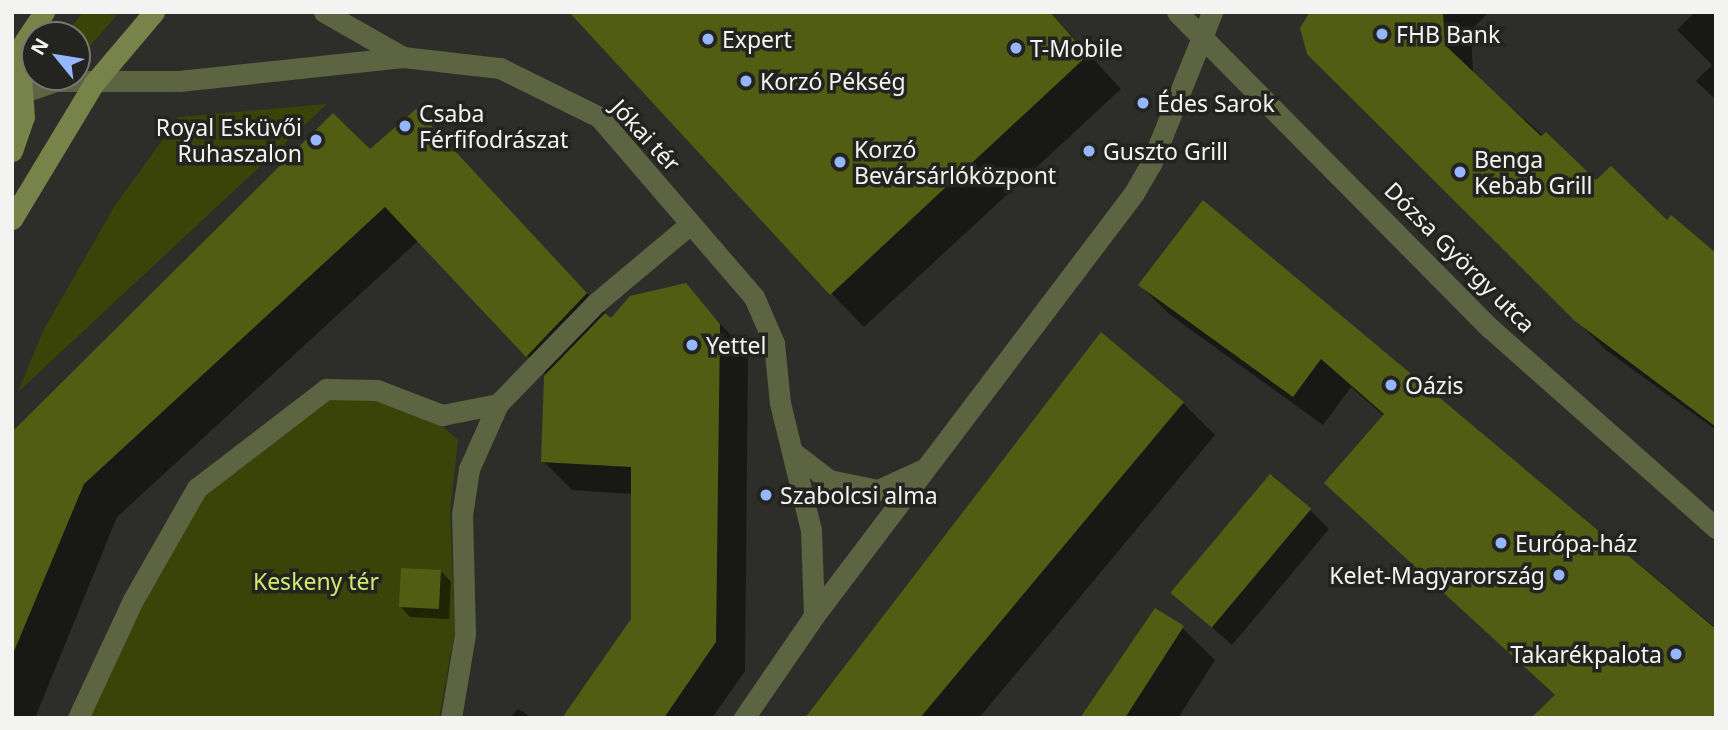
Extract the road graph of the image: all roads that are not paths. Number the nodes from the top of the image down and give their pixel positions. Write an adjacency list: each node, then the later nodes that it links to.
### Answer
1 (44, 12): 7 (street)
2 (154, 12): 9 (street)
3 (324, 12): 8 (street)
4 (1177, 12): 6 (street, Dózsa György utca)
5 (1212, 12): 6 (street)
6 (1202, 35): 16 (street); 17 (street, Dózsa György utca)
7 (15, 51): 10 (street)
8 (403, 57): 9 (street, Jókai tér); 13 (street, Jókai tér)
9 (94, 83): 10 (street, Jókai tér); 12 (street)
10 (18, 94): 11 (street)
11 (12, 151)
12 (12, 219)
13 (690, 224): 14 (street); 15 (street, Jókai tér)
14 (498, 404): 19 (street); 20 (street)
15 (794, 453): 16 (street); 18 (street, Jókai tér)
16 (926, 468): 18 (street)
17 (1716, 528)
18 (814, 616): 21 (street)
19 (78, 718)
20 (451, 718)
21 (744, 718)

